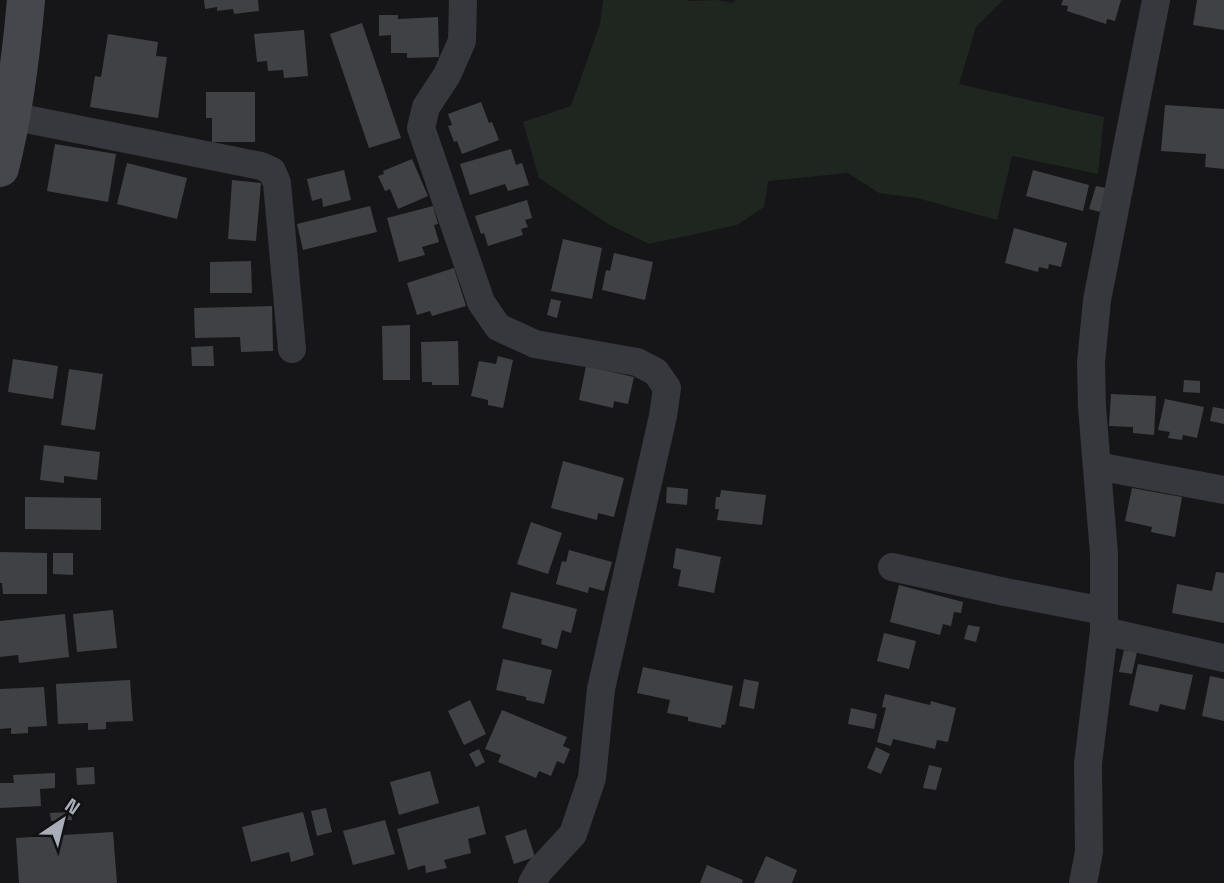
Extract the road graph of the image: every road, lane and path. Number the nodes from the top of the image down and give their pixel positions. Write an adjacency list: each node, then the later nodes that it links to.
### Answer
1 (26, 0): 4 (street)
2 (463, 0): 12 (street)
3 (1156, 0): 7 (street)
4 (11, 116): 5 (street); 6 (street)
5 (0, 168)
6 (292, 349)
7 (1097, 466): 8 (street); 10 (street)
8 (1224, 490)
9 (892, 566): 10 (street)
10 (1104, 621): 11 (street); 13 (street)
11 (1224, 658)
12 (533, 883)
13 (1083, 883)

